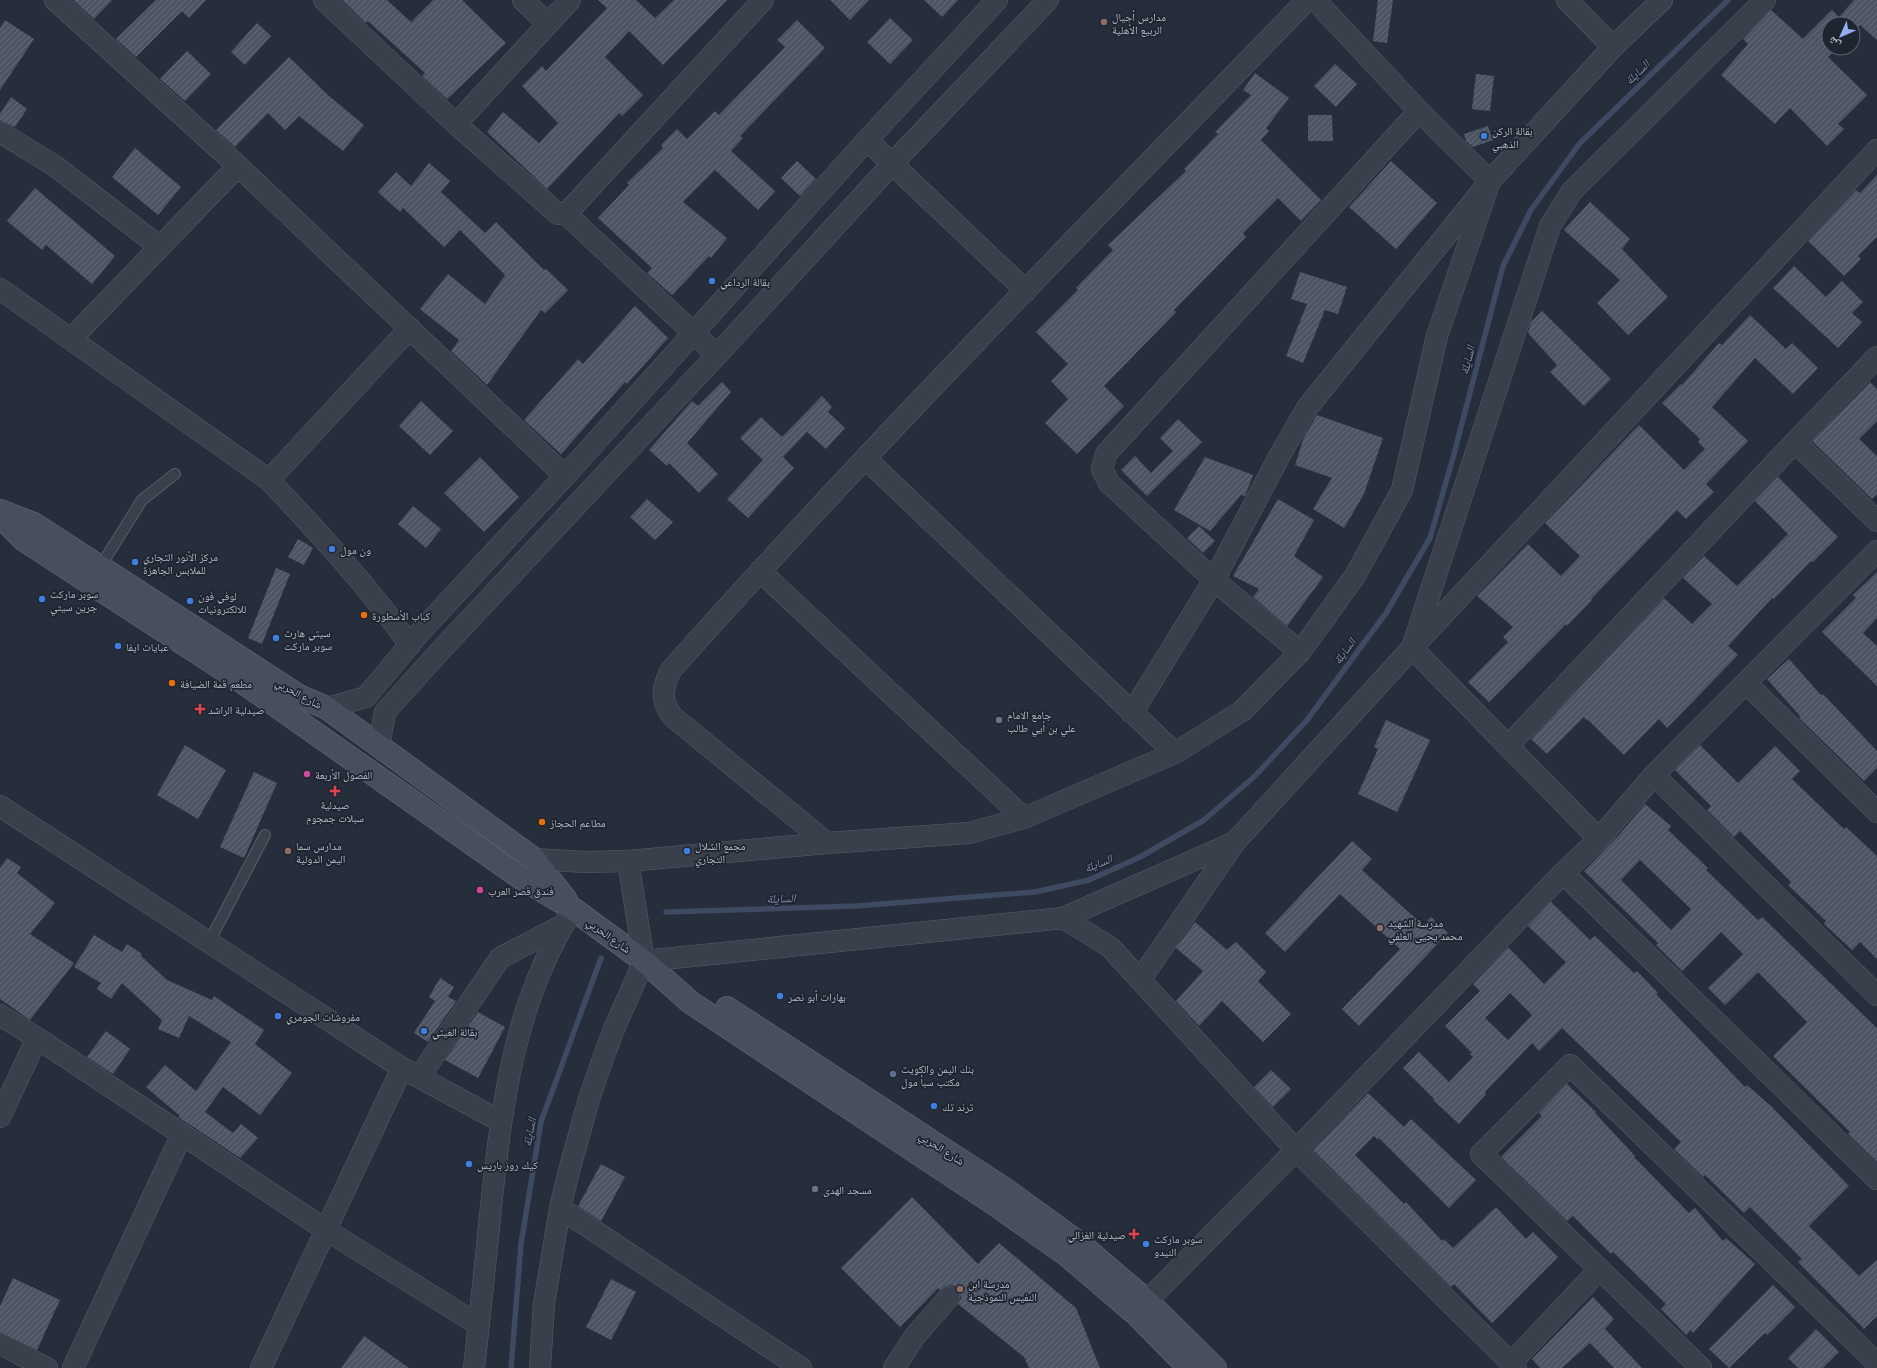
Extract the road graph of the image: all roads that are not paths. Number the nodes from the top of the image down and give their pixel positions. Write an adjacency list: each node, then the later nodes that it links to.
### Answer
1 (55, 0): 21 (street)
2 (324, 0): 16 (street)
3 (523, 0): 13 (street)
4 (570, 0): 13 (street)
5 (763, 0): 23 (street)
6 (997, 0): 18 (street)
7 (1048, 0): 20 (street)
8 (1307, 0): 26 (street)
9 (1315, 0): 15 (street)
10 (1567, 0): 14 (street)
11 (1662, 0): 14 (street)
12 (1765, 0): 45 (street)
13 (548, 24): 16 (street)
14 (1614, 47): 22 (street)
15 (1420, 111): 22 (street); 43 (street)
16 (456, 124): 23 (street)
17 (0, 132): 24 (street)
18 (867, 140): 20 (street); 28 (street)
19 (1877, 150): 45 (street)
20 (892, 164): 26 (street); 30 (street)
21 (238, 166): 24 (street); 27 (street)
22 (1490, 181): 43 (street); 46 (street)
23 (566, 214): 28 (street)
24 (160, 247): 29 (street)
25 (0, 289): 29 (street)
26 (1026, 291): 33 (street)
27 (410, 328): 35 (street); 36 (street)
28 (694, 332): 30 (street); 35 (street)
29 (71, 339): 36 (street)
30 (717, 355): 50 (street)
31 (1877, 357): 32 (street)
32 (1795, 442): 39 (street); 53 (street)
33 (865, 458): 42 (street); 51 (street)
34 (175, 474): 41 (lane)
35 (565, 476): 44 (street)
36 (270, 480): 44 (street)
37 (0, 511): 41 (street, شارع الحربي)
38 (0, 516): 66 (street, شارع الحربي)
39 (1877, 521)
40 (1877, 550): 47 (street)
41 (100, 567): 49 (street, شارع الحربي)
42 (760, 571): 58 (street); 62 (street)
43 (1214, 580): 46 (street); 51 (street)
44 (410, 645): 48 (street)
45 (1412, 648): 53 (street); 61 (street)
46 (1300, 652): 54 (street)
47 (1746, 683): 55 (street); 57 (street)
48 (366, 697): 49 (street); 50 (street)
49 (327, 708): 52 (street, شارع الحربي)
50 (386, 712): 52 (street)
51 (1132, 713): 54 (street)
52 (379, 746): 63 (street, شارع الحربي)
53 (1508, 746): 60 (street)
54 (1176, 753): 58 (street)
55 (1654, 775): 60 (street); 71 (street)
56 (0, 806): 68 (street)
57 (1877, 812)
58 (1024, 818): 62 (street)
59 (265, 836): 68 (lane)
60 (1598, 839): 65 (street)
61 (1235, 842): 67 (street); 70 (street)
62 (827, 843): 64 (street)
63 (534, 859): 64 (street); 66 (street, شارع الحربي)
64 (628, 861): 69 (street)
65 (1563, 873): 78 (street); 79 (street)
66 (568, 917): 69 (street, شارع الحربي); 74 (street); 76 (street)
67 (1064, 918): 69 (street); 70 (street)
68 (209, 942): 74 (street)
69 (644, 961): 80 (street); 84 (street, شارع الحربي); 96 (street, شارع الحربي)
70 (1140, 980): 78 (street)
71 (1877, 995)
72 (0, 1015): 73 (street)
73 (38, 1038): 75 (street); 77 (street)
74 (411, 1072): 76 (street); 81 (street)
75 (0, 1117)
76 (500, 1121): 85 (street)
77 (182, 1134): 81 (street); 91 (street)
78 (1296, 1150): 84 (street); 88 (street)
79 (1877, 1179)
80 (560, 1208): 94 (street); 95 (street)
81 (326, 1230): 85 (street); 92 (street)
82 (1600, 1270): 87 (street); 88 (street); 98 (street)
83 (948, 1296): 89 (street)
84 (1147, 1301): 97 (street, شارع الحربي)
85 (479, 1325): 93 (street)
86 (0, 1344): 90 (street)
87 (1877, 1363)
88 (1513, 1365)
89 (898, 1366)
90 (47, 1368)
91 (73, 1368)
92 (261, 1368)
93 (474, 1368)
94 (540, 1368)
95 (801, 1368)
96 (1189, 1368)
97 (1215, 1368)
98 (1701, 1368)

